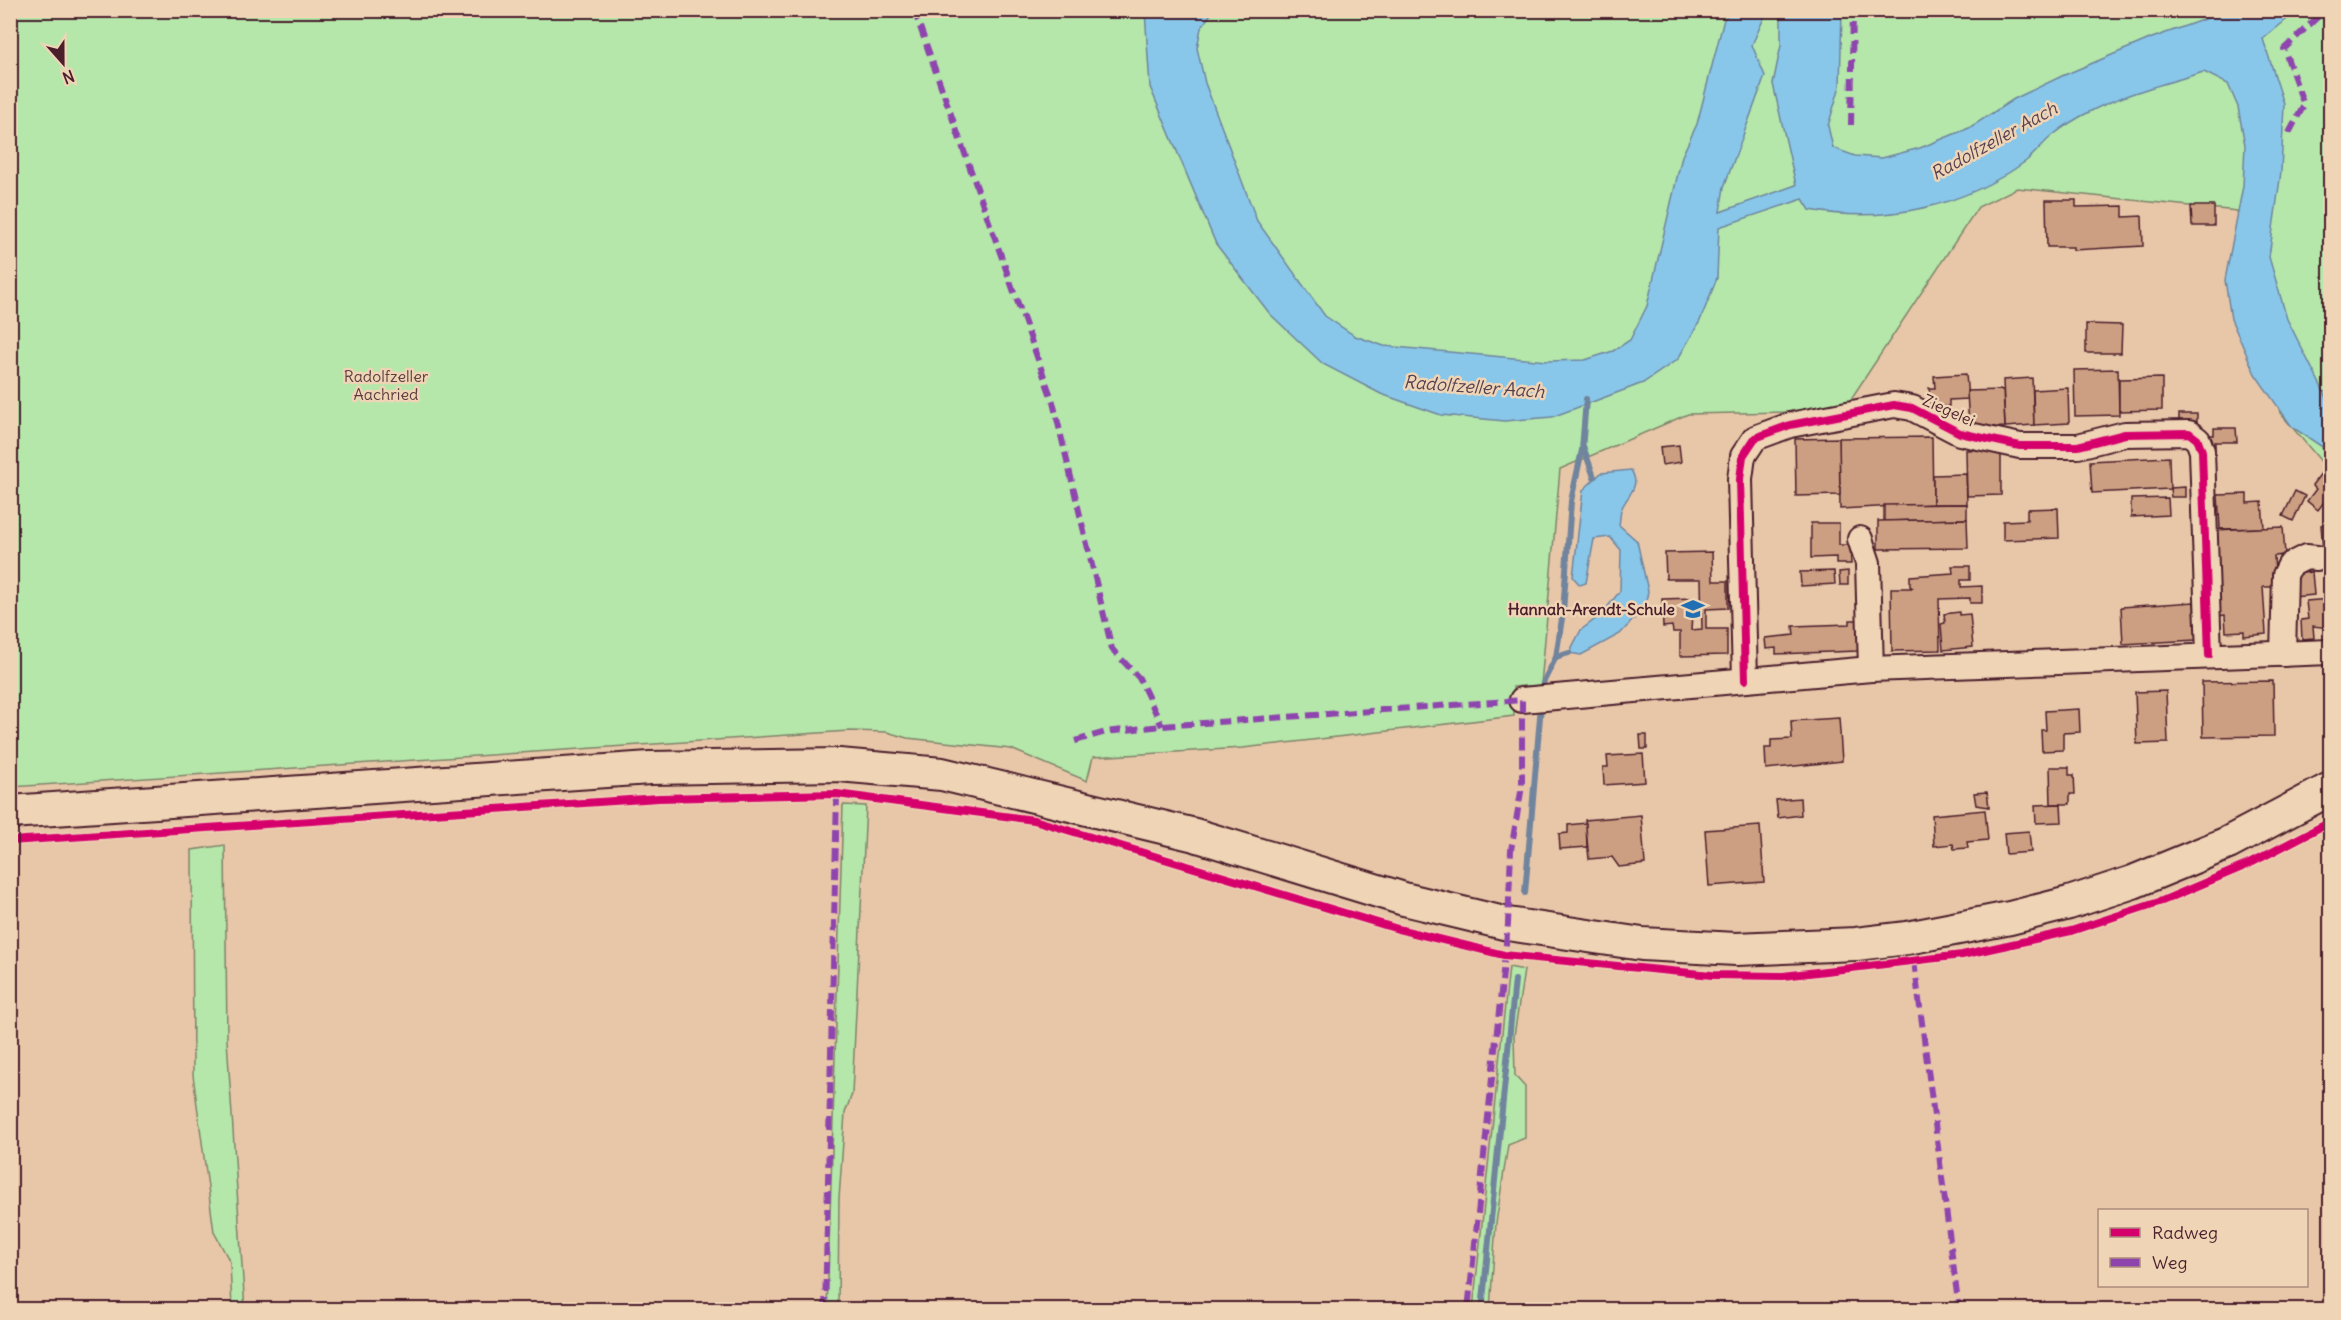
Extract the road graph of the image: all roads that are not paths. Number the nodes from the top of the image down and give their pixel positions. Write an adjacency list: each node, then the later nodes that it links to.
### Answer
1 (1860, 539): 6 (street)
2 (2317, 558): 4 (street)
3 (2331, 651): 4 (street)
4 (2283, 654): 5 (street)
5 (2209, 656): 6 (street); 7 (street, Ziegelei)
6 (1871, 669): 7 (street)
7 (1745, 680): 8 (street)
8 (1525, 699)
9 (2331, 789): 10 (main road)
10 (10, 812)

